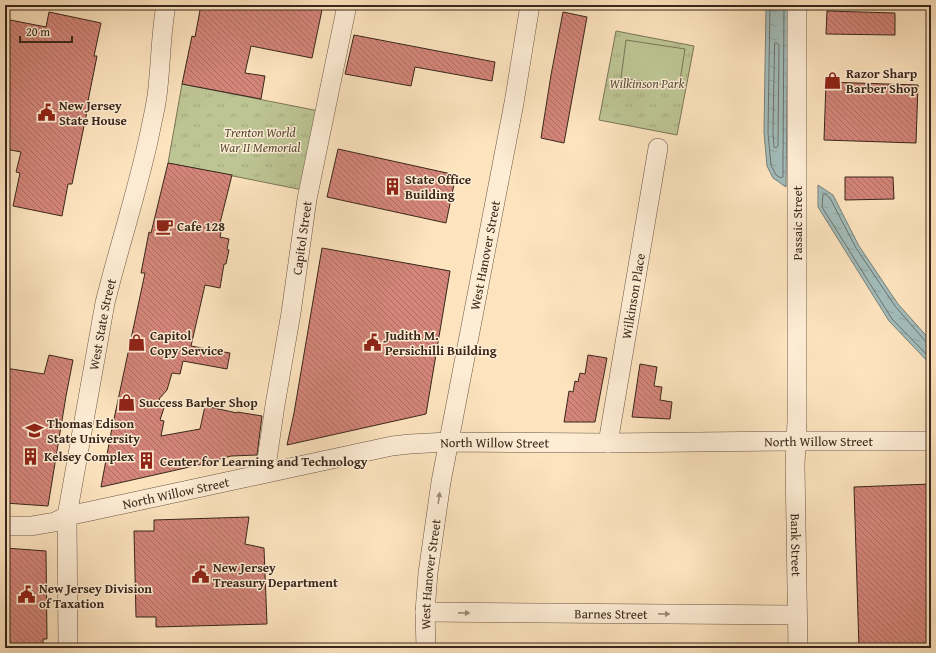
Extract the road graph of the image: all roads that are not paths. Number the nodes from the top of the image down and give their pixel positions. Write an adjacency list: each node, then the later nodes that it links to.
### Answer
1 (166, 5): 11 (street, West State Street)
2 (347, 5): 10 (street, Capitol Street)
3 (530, 5): 8 (street, West Hanover Street)
4 (797, 5): 6 (street, Passaic Street)
5 (658, 148): 9 (street, Wilkinson Place)
6 (795, 441): 7 (street, North Willow Street); 9 (street, North Willow Street); 14 (street, Bank Street)
7 (931, 441)
8 (448, 442): 9 (street, North Willow Street); 10 (street, North Willow Street); 13 (street, West Hanover Street, one-way to 8)
9 (608, 444)
10 (265, 473): 11 (street, North Willow Street)
11 (67, 516): 12 (street, North Willow Street); 15 (street, West State Street)
12 (5, 526)
13 (425, 612): 14 (street, Barnes Street, one-way to 14); 16 (street, West Hanover Street)
14 (797, 615): 17 (street, Bank Street)
15 (68, 648)
16 (426, 648)
17 (798, 648)

